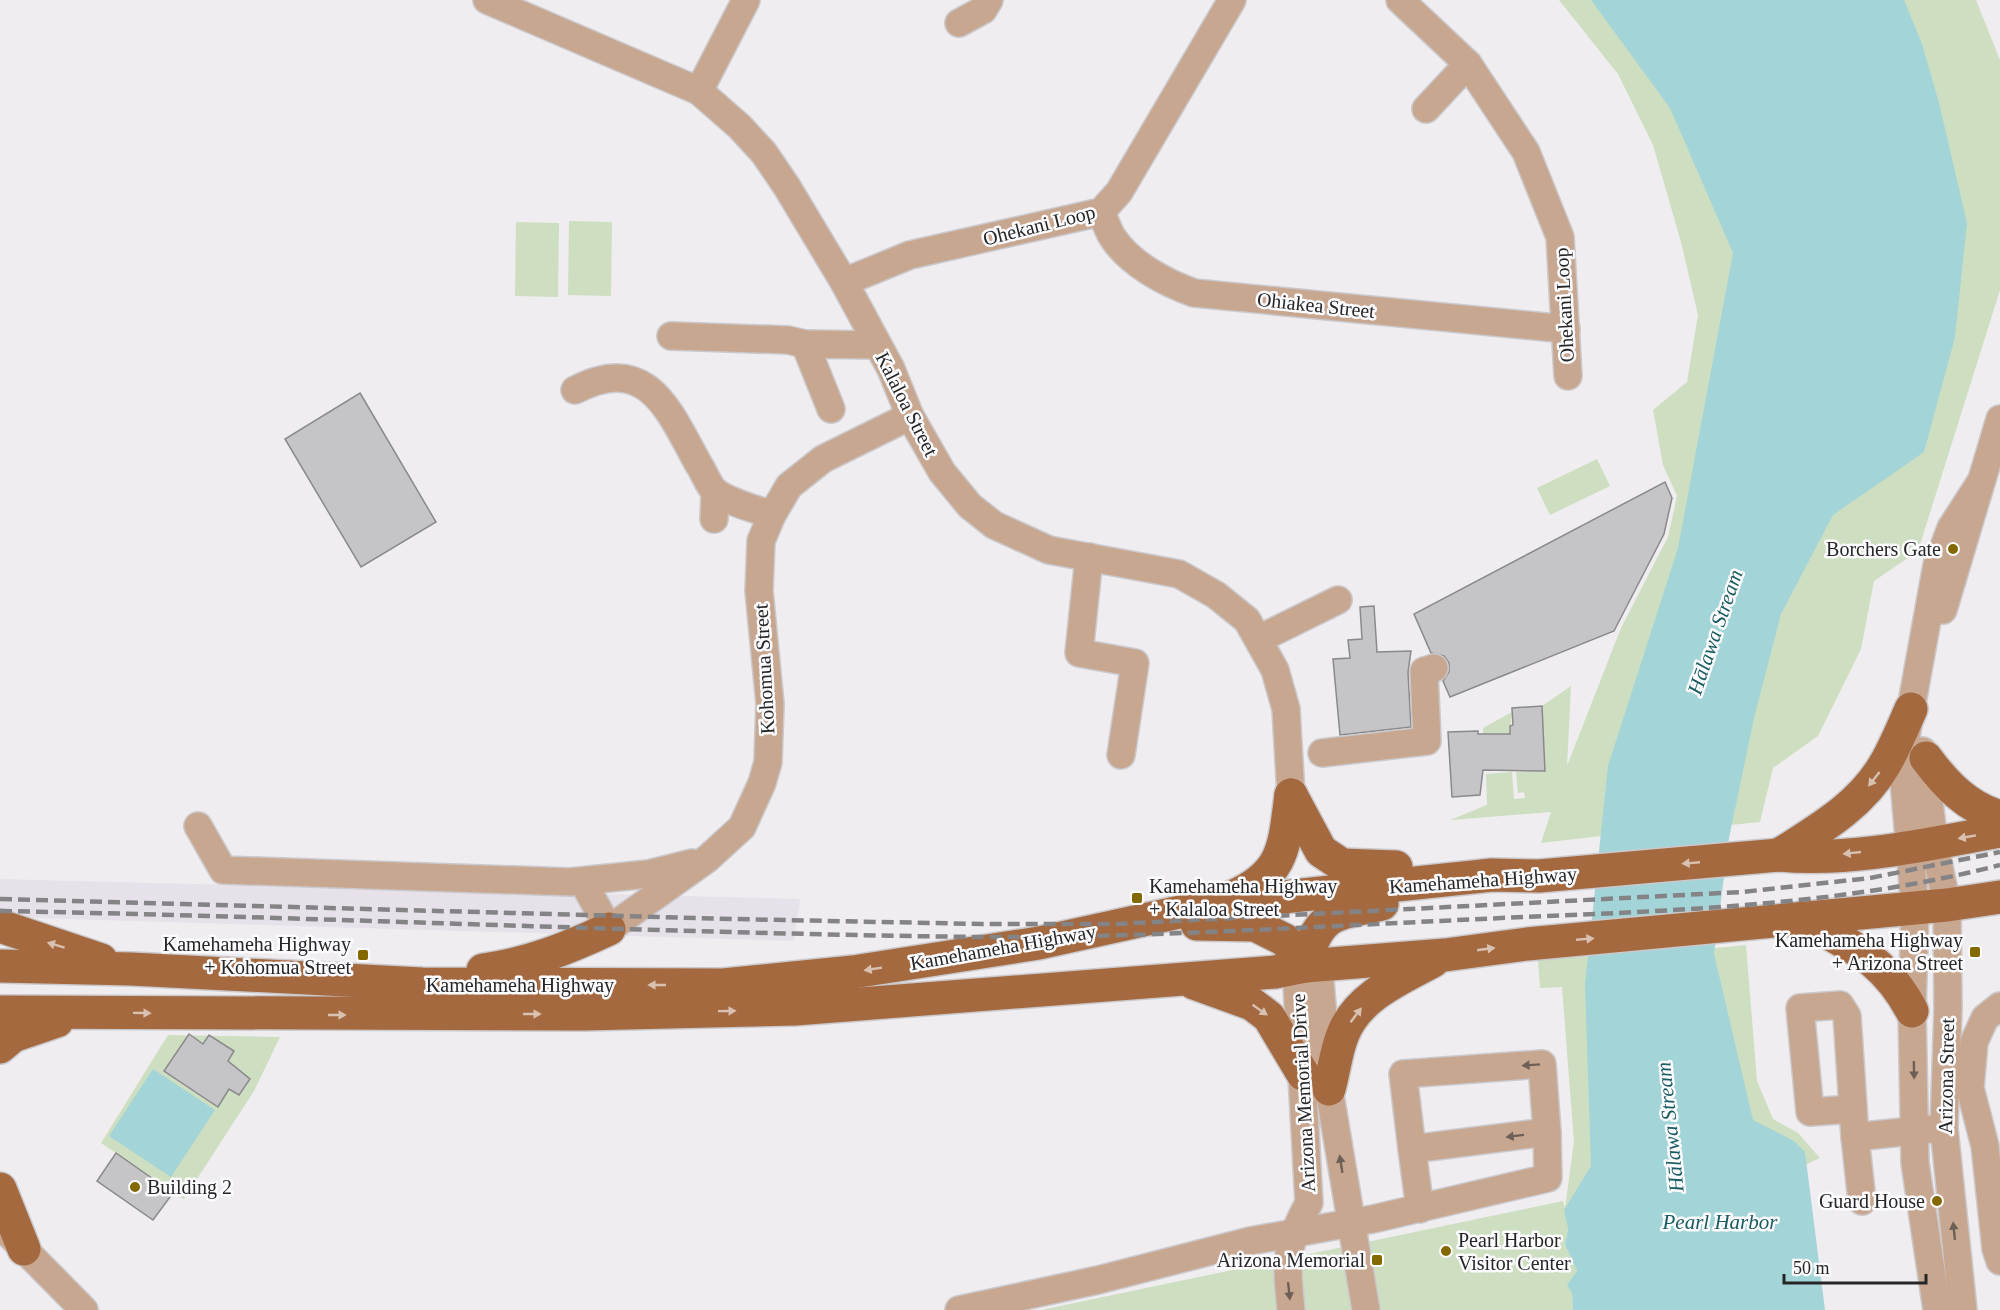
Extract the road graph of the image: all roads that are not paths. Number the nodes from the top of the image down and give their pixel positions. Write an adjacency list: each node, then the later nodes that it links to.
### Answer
1 (746, 0): 8 (street)
2 (989, 0): 6 (street)
3 (1232, 0): 10 (street, Ohekani Loop)
4 (1400, 0): 7 (street, Ohekani Loop)
5 (492, 1): 8 (street, Kalaloa Street)
6 (959, 23)
7 (1468, 64): 9 (street); 12 (street, Ohekani Loop)
8 (699, 91): 11 (street, Kalaloa Street)
9 (1426, 109)
10 (1101, 212): 11 (street, Ohekani Loop); 12 (street, Ohiakea Street)
11 (843, 282): 15 (street, Kalaloa Street)
12 (1566, 329): 16 (street, Ohekani Loop)
13 (671, 336): 14 (street)
14 (805, 344): 15 (street); 18 (street)
15 (877, 345): 19 (street, Kalaloa Street)
16 (1568, 376)
17 (575, 390): 22 (street)
18 (831, 409)
19 (910, 416): 23 (street, Kohomua Street); 25 (street, Kalaloa Street)
20 (2000, 419): 21 (street)
21 (1990, 486): 29 (street)
22 (715, 492): 23 (street); 24 (street)
23 (772, 515): 39 (street, Kohomua Street)
24 (714, 519)
25 (1089, 557): 27 (street, Kalaloa Street); 31 (street)
26 (1338, 600): 27 (street)
27 (1259, 639): 33 (street, Kalaloa Street)
28 (1434, 668): 30 (street)
29 (1915, 695): 32 (street); 37 (street); 38 (main road, one-way to 38)
30 (1322, 753)
31 (1121, 755)
32 (1926, 758): 34 (main road); 37 (street)
33 (1291, 795): 40 (main road); 44 (main road)
34 (2000, 817)
35 (198, 826): 42 (street)
36 (2000, 831): 37 (main road, Kamehameha Highway, one-way to 37)
37 (1922, 845): 38 (main road, Kamehameha Highway, one-way to 38); 45 (street, Arizona Street)
38 (1764, 856): 40 (main road, Kamehameha Highway, one-way to 40)
39 (707, 859): 42 (street); 49 (street, Kohomua Street)
40 (1492, 875): 41 (main road, Kamehameha Highway)
41 (1445, 881): 44 (main road, Kamehameha Highway); 52 (main road)
42 (583, 882): 49 (street)
43 (2000, 897): 45 (main road, Kamehameha Highway)
44 (1216, 904): 48 (main road, Kamehameha Highway)
45 (1931, 907): 46 (main road, Kamehameha Highway); 57 (street, Arizona Street); 63 (street, Arizona Street)
46 (1803, 918): 50 (main road, Kamehameha Highway, one-way to 46); 57 (main road)
47 (0, 926): 53 (main road, one-way to 47)
48 (1116, 927): 52 (main road); 55 (main road, Kamehameha Highway, one-way to 55)
49 (609, 929): 55 (main road)
50 (1445, 955): 52 (main road, Kamehameha Highway); 61 (main road, one-way to 50)
51 (0, 966): 53 (main road, Kamehameha Highway)
52 (1305, 966): 54 (main road, Kamehameha Highway); 61 (street, Arizona Memorial Drive)
53 (131, 969): 55 (main road, Kamehameha Highway)
54 (1187, 980): 59 (main road, Kamehameha Highway, one-way to 54); 61 (main road, one-way to 61)
55 (422, 984)
56 (2000, 1006): 75 (street)
57 (1912, 1011): 64 (street, Arizona Street, one-way to 64)
58 (0, 1012): 59 (main road, Kamehameha Highway)
59 (83, 1012): 60 (main road)
60 (0, 1047)
61 (1316, 1081): 71 (street, Arizona Memorial Drive, one-way to 61); 73 (street, Arizona Memorial Drive)
62 (1853, 1108): 66 (street)
63 (1944, 1128): 64 (street); 81 (street, Arizona Street, one-way to 63)
64 (1914, 1131): 66 (street); 80 (street, Arizona Street)
65 (1547, 1132): 67 (street, one-way to 67); 67 (street, one-way to 67); 70 (street)
66 (1855, 1137): 69 (street)
67 (1412, 1149): 70 (street)
68 (0, 1189): 74 (main road)
69 (1862, 1201)
70 (1420, 1209): 71 (street)
71 (1350, 1222): 73 (street); 79 (street, Arizona Memorial Drive)
72 (0, 1225): 74 (street)
73 (1293, 1231): 77 (street); 78 (street, Arizona Memorial Drive, one-way to 78)
74 (34, 1260): 76 (street)
75 (2000, 1261)
76 (84, 1310)
77 (959, 1310)
78 (1291, 1310)
79 (1366, 1310)
80 (1937, 1310)
81 (1963, 1310)

